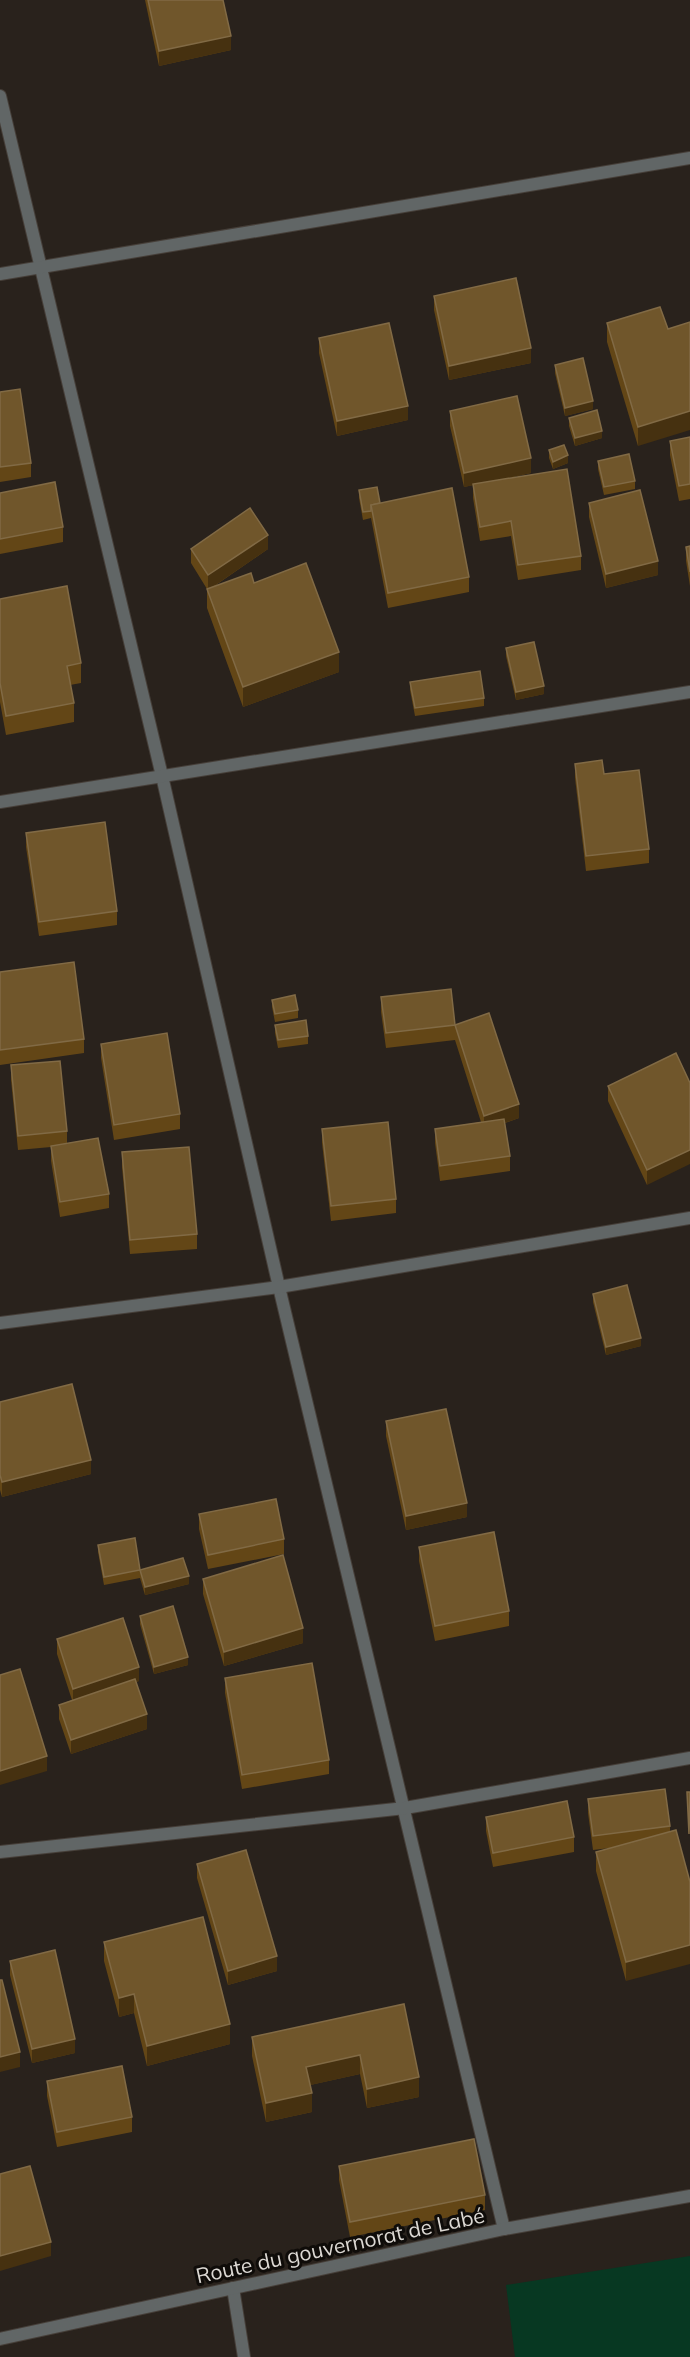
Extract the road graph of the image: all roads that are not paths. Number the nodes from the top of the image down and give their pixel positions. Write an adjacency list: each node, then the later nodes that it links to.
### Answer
1 (0, 96): 3 (street)
2 (690, 158): 3 (street)
3 (42, 268): 4 (street); 6 (street)
4 (0, 274)
5 (690, 692): 6 (street)
6 (162, 776): 7 (street); 9 (street)
7 (0, 802)
8 (690, 1218): 9 (street)
9 (279, 1287): 10 (street); 12 (street)
10 (0, 1323)
11 (690, 1758): 12 (street)
12 (405, 1808): 13 (street); 15 (street)
13 (0, 1852)
14 (690, 2196): 15 (street, Route du gouvernorat de Labé)
15 (504, 2229): 16 (street, Route du gouvernorat de Labé)
16 (233, 2288): 17 (street, Route du gouvernorat de Labé); 18 (street)
17 (0, 2339)
18 (244, 2357)

